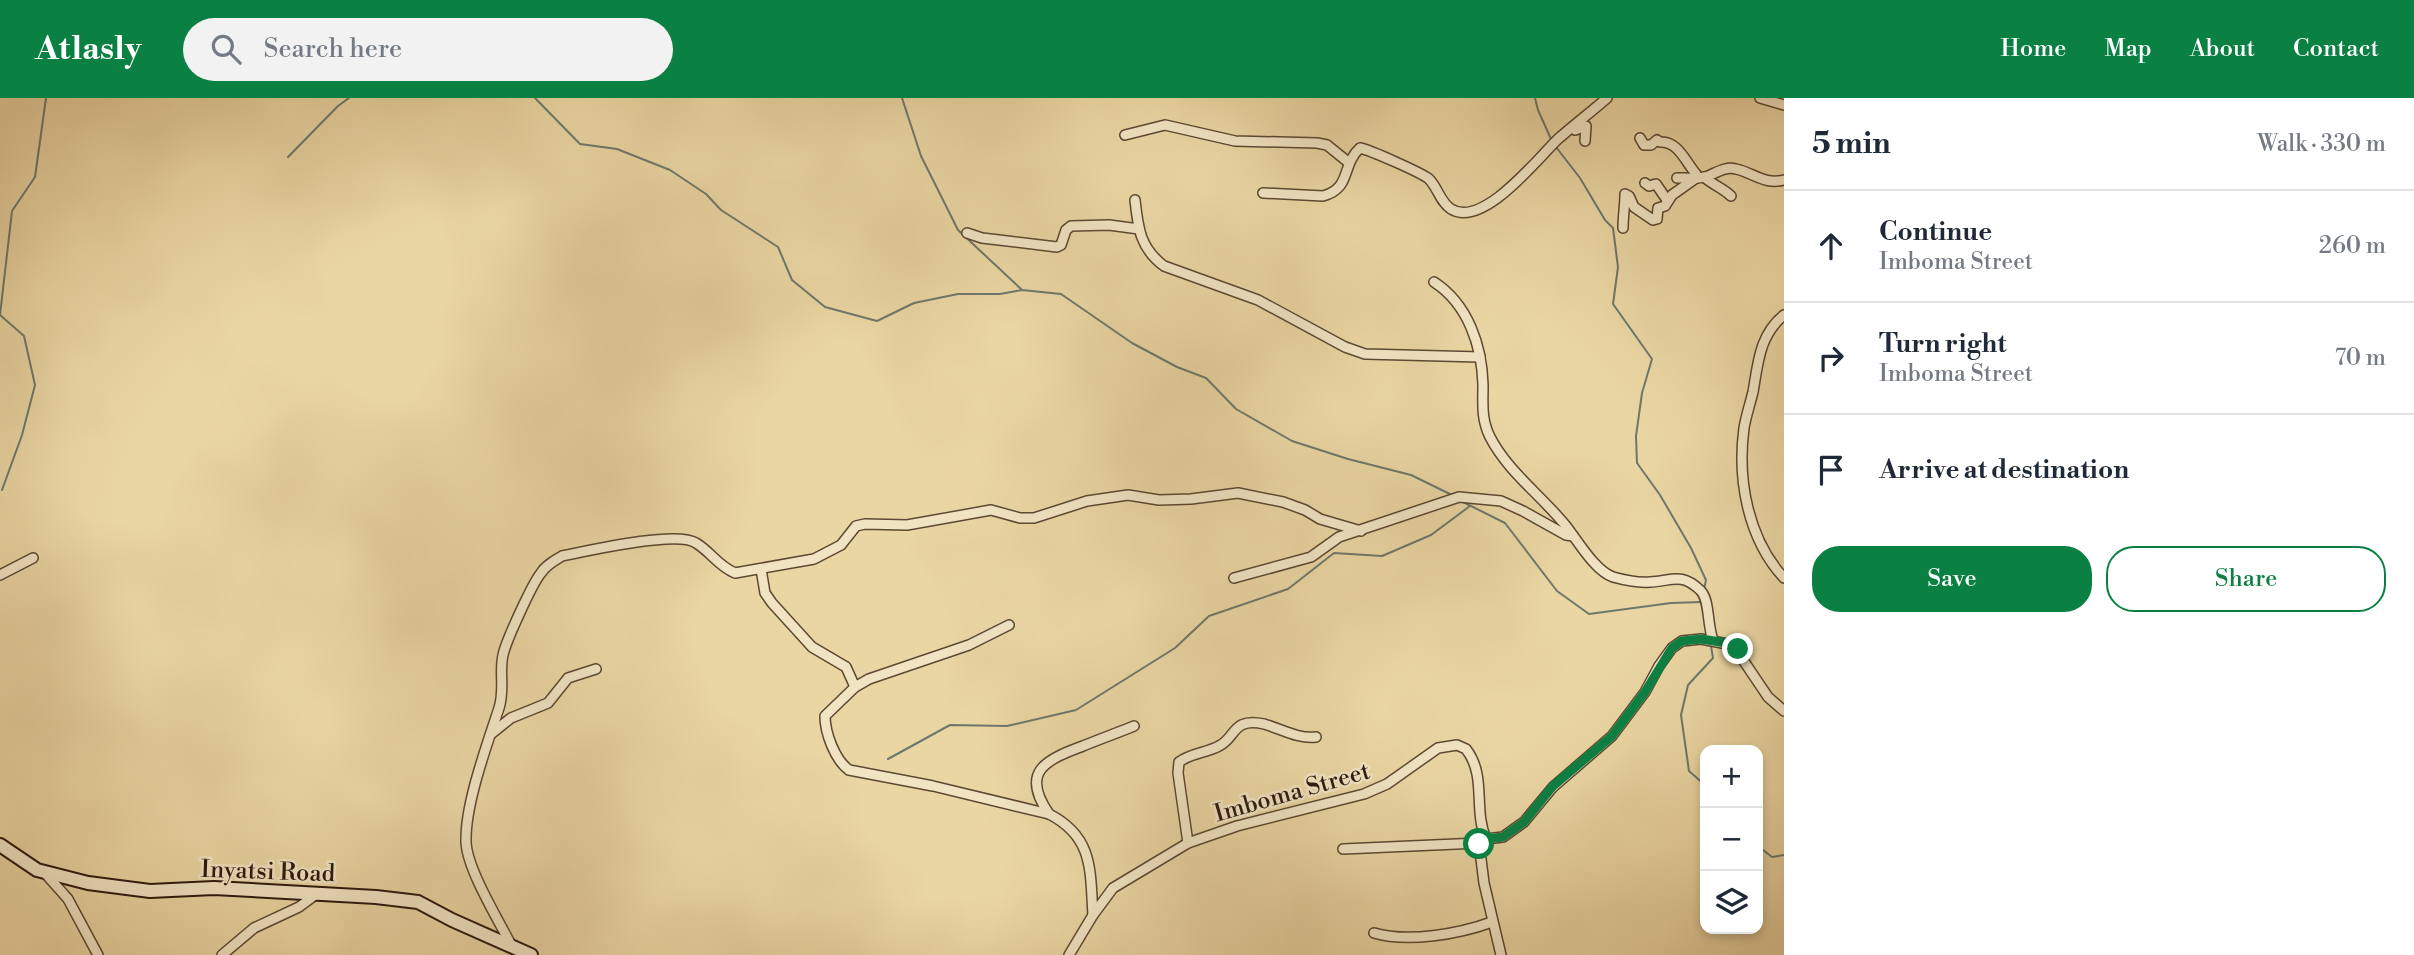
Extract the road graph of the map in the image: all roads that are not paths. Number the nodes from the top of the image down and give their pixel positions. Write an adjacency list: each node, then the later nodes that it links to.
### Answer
1 (1607, 98): 5 (street)
2 (1760, 98): 3 (street)
3 (1784, 105)
4 (1125, 135): 8 (street)
5 (1563, 136): 7 (street); 8 (street)
6 (1640, 138): 10 (street)
7 (1585, 141)
8 (1348, 162): 13 (street)
9 (1677, 178): 10 (street)
10 (1700, 178): 11 (street); 14 (street); 16 (street)
11 (1784, 180)
12 (1646, 183): 16 (street)
13 (1264, 193)
14 (1731, 196)
15 (1135, 200): 18 (street)
16 (1667, 200): 17 (street)
17 (1623, 228)
18 (1139, 229): 19 (street); 22 (street)
19 (967, 233)
20 (1434, 282): 22 (street)
21 (1784, 315): 29 (street)
22 (1480, 358): 24 (street)
23 (1361, 531): 24 (street); 26 (street); 28 (street)
24 (1573, 536): 31 (street)
25 (33, 558): 27 (street)
26 (761, 569): 33 (street); 36 (street)
27 (0, 575)
28 (1234, 578)
29 (1784, 578)
30 (1009, 625): 33 (street)
31 (1708, 640): 34 (street); 39 (street)
32 (596, 669): 36 (street)
33 (855, 687): 38 (street)
34 (1784, 711)
35 (1134, 726): 38 (street)
36 (488, 737): 48 (street)
37 (1316, 737): 40 (street)
38 (1049, 814): 45 (street)
39 (1482, 841): 40 (street, Imboma Street); 42 (street); 46 (street)
40 (1188, 843): 45 (street, Imboma Street)
41 (0, 845): 43 (street, Inyatsi Road)
42 (1343, 849)
43 (43, 872): 44 (street, Inyatsi Road); 49 (street)
44 (318, 893): 48 (street, Inyatsi Road); 50 (street)
45 (1093, 915): 52 (street, Imboma Street)
46 (1492, 922): 47 (street); 53 (street)
47 (1374, 933)
48 (511, 945): 51 (street, Inyatsi Road)
49 (97, 955)
50 (222, 955)
51 (531, 955)
52 (1069, 955)
53 (1501, 955)

